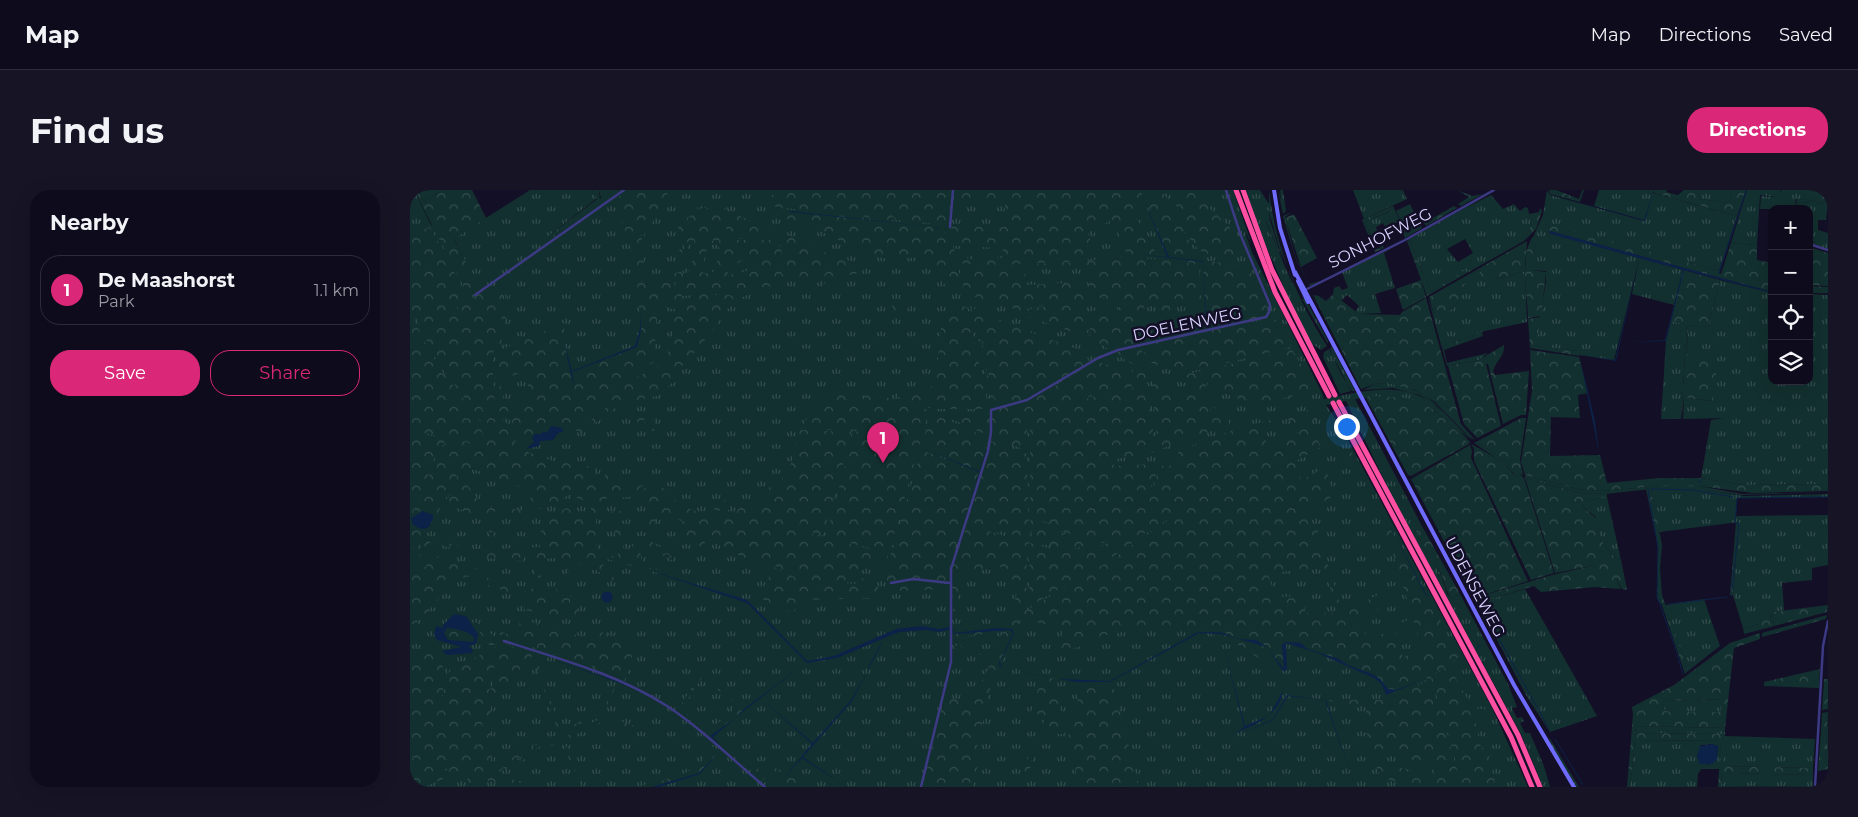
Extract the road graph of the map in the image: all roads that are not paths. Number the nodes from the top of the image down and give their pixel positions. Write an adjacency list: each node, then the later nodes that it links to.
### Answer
1 (624, 190): 12 (street)
2 (953, 190): 8 (street)
3 (1226, 190): 14 (street, DOELENWEG)
4 (1236, 190): 5 (highway)
5 (1243, 190)
6 (1274, 190): 11 (street, UDENSEWEG)
7 (1494, 190): 11 (street, SONHOFWEG)
8 (950, 227)
9 (1813, 245): 10 (street)
10 (1828, 250)
11 (1304, 290): 21 (street, UDENSEWEG)
12 (475, 295)
13 (891, 583): 14 (street)
14 (950, 583): 18 (street)
15 (1828, 621): 22 (street)
16 (504, 641): 17 (street)
17 (764, 787)
18 (921, 787)
19 (1532, 787): 20 (highway)
20 (1540, 787)
21 (1574, 787)
22 (1815, 787)

